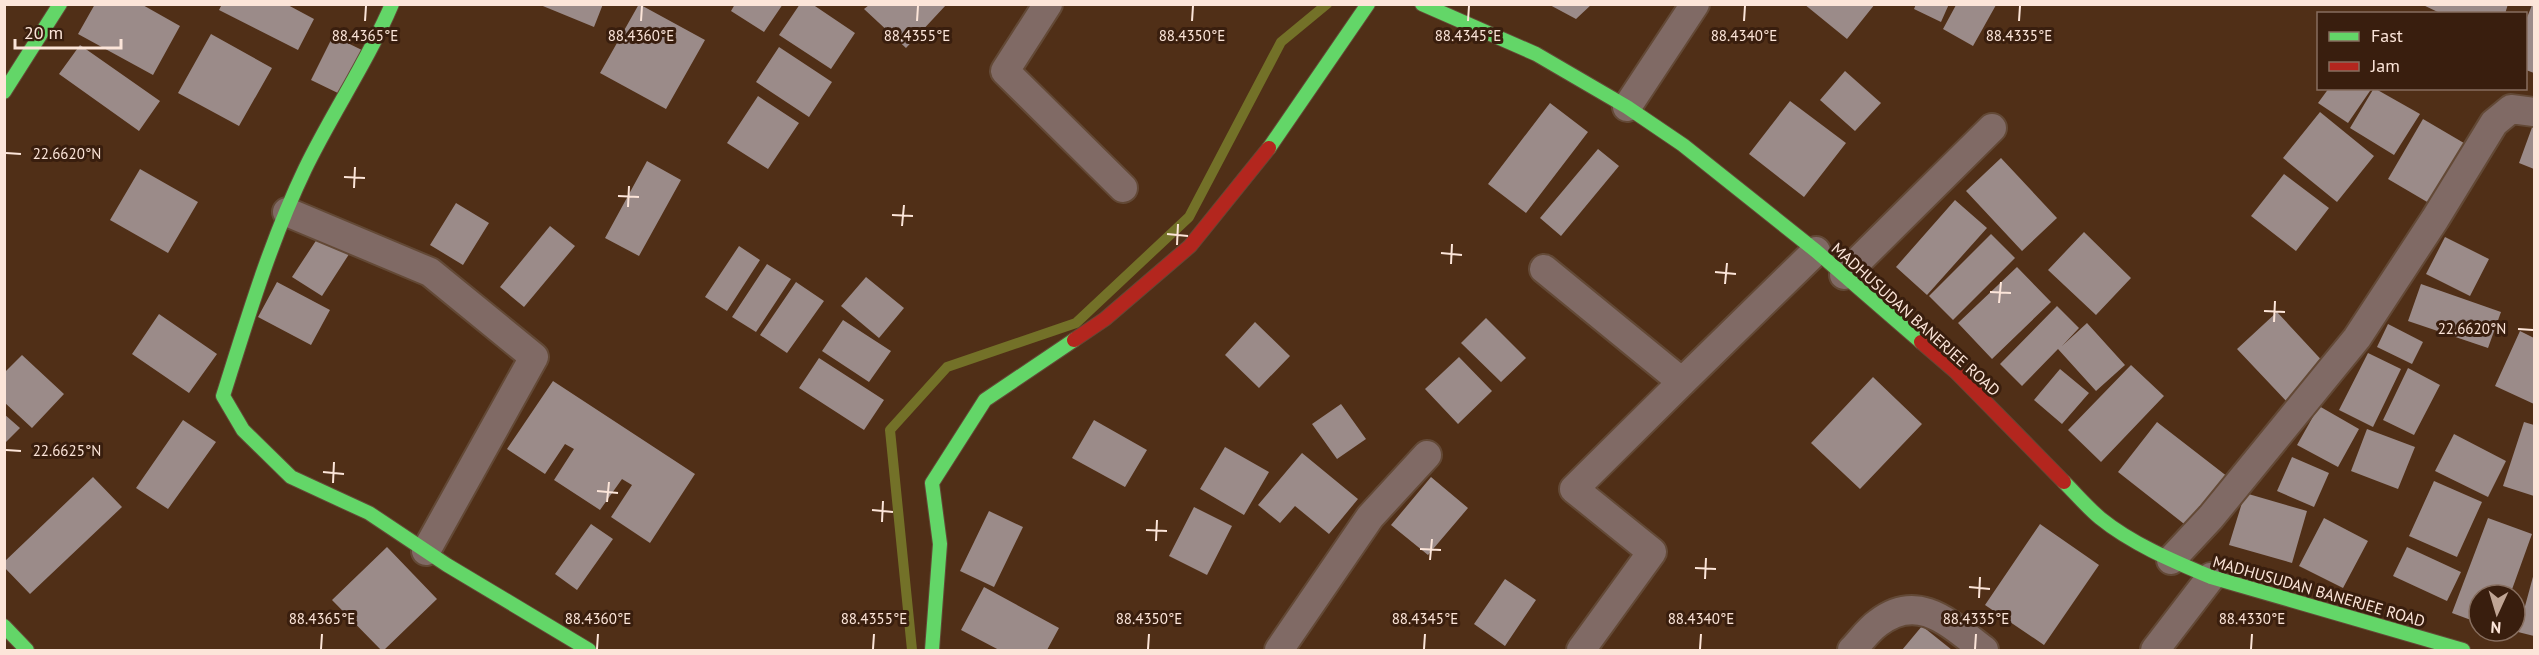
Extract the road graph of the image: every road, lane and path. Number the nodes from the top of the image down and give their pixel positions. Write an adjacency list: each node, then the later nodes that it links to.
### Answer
1 (60, 4): 7 (street)
2 (392, 4): 12 (street)
3 (1048, 4): 11 (street)
4 (1368, 4): 24 (street)
5 (1422, 4): 8 (street, MADHUSUDAN BANERJEE ROAD)
6 (1695, 4): 8 (street)
7 (4, 92)
8 (1627, 107): 13 (street, MADHUSUDAN BANERJEE ROAD)
9 (2535, 112): 19 (street)
10 (1992, 128): 15 (street)
11 (1123, 188)
12 (287, 212): 18 (street); 18 (street)
13 (1816, 251): 15 (street, MADHUSUDAN BANERJEE ROAD); 16 (street)
14 (1544, 269): 16 (street)
15 (1844, 276): 19 (street, MADHUSUDAN BANERJEE ROAD)
16 (1682, 382): 26 (street)
17 (1427, 455): 25 (street)
18 (426, 550): 23 (street)
19 (2171, 560): 20 (street, MADHUSUDAN BANERJEE ROAD)
20 (2211, 577): 29 (street); 30 (street, MADHUSUDAN BANERJEE ROAD)
21 (4, 626): 22 (street)
22 (27, 651)
23 (590, 651)
24 (932, 651)
25 (1279, 651)
26 (1581, 651)
27 (1852, 651): 28 (street)
28 (1984, 651)
29 (2155, 651)
30 (2463, 651)

